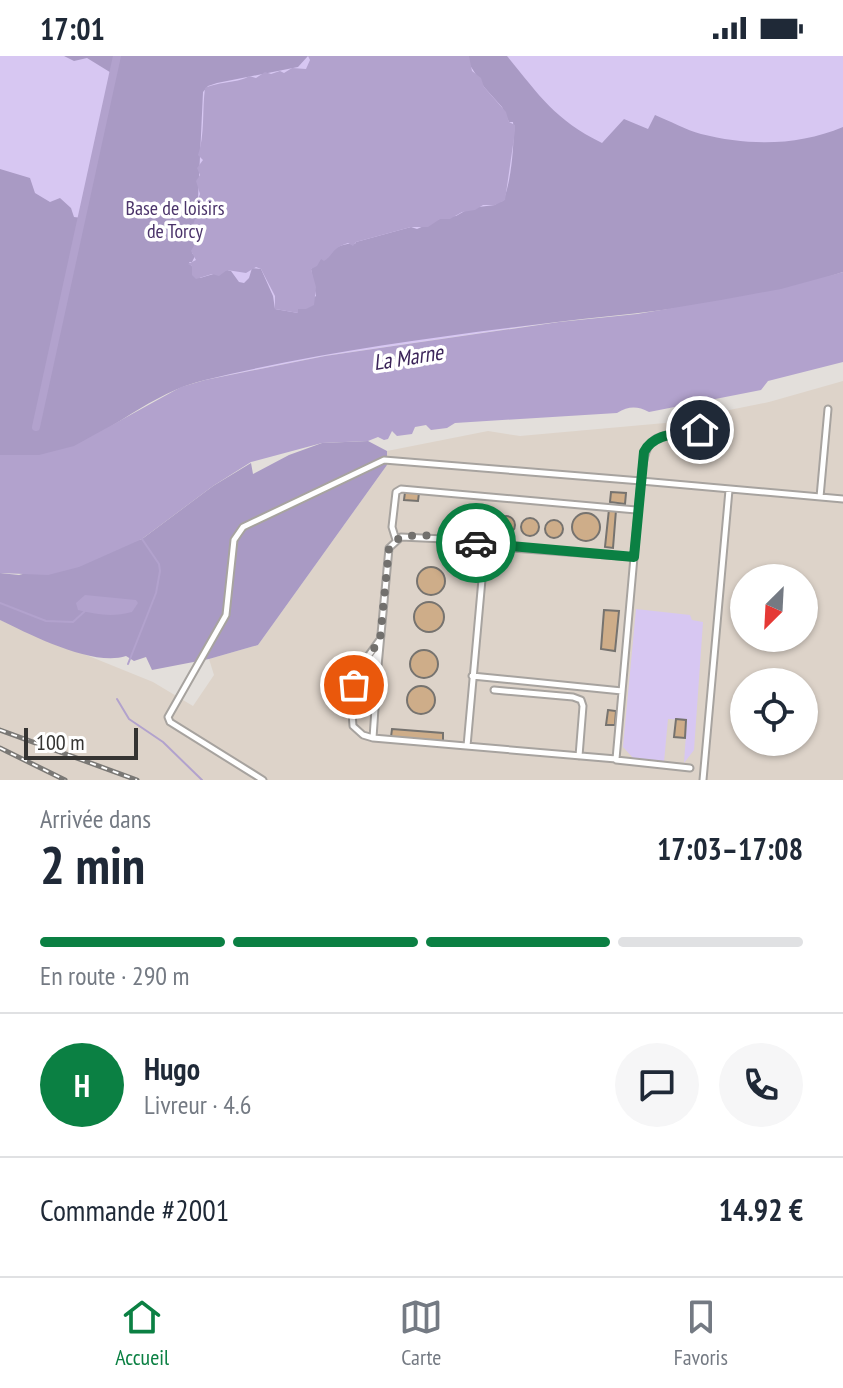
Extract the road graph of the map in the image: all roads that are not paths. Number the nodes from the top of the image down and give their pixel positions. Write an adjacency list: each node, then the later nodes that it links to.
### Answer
1 (828, 409): 5 (lane)
2 (700, 430): 3 (lane)
3 (641, 481): 4 (lane); 7 (lane); 26 (lane)
4 (729, 490): 5 (lane); 27 (lane)
5 (820, 497): 6 (lane)
6 (843, 499)
7 (636, 510): 8 (lane); 10 (lane)
8 (396, 540): 9 (lane); 11 (lane)
9 (485, 546): 10 (lane); 14 (lane)
10 (634, 557): 18 (lane)
11 (380, 640): 12 (lane); 16 (lane)
12 (379, 651): 13 (lane); 16 (lane)
13 (378, 661): 15 (lane); 19 (lane)
14 (472, 676): 18 (lane); 22 (lane)
15 (377, 677): 20 (lane); 21 (lane)
16 (354, 685): 19 (lane)
17 (494, 690): 23 (lane)
18 (622, 691): 24 (lane)
19 (353, 696): 20 (lane)
20 (352, 712): 21 (lane)
21 (373, 738): 22 (lane)
22 (467, 746): 23 (lane)
23 (579, 756): 24 (lane)
24 (616, 759): 25 (lane)
25 (690, 768)
26 (263, 780)
27 (703, 780)

